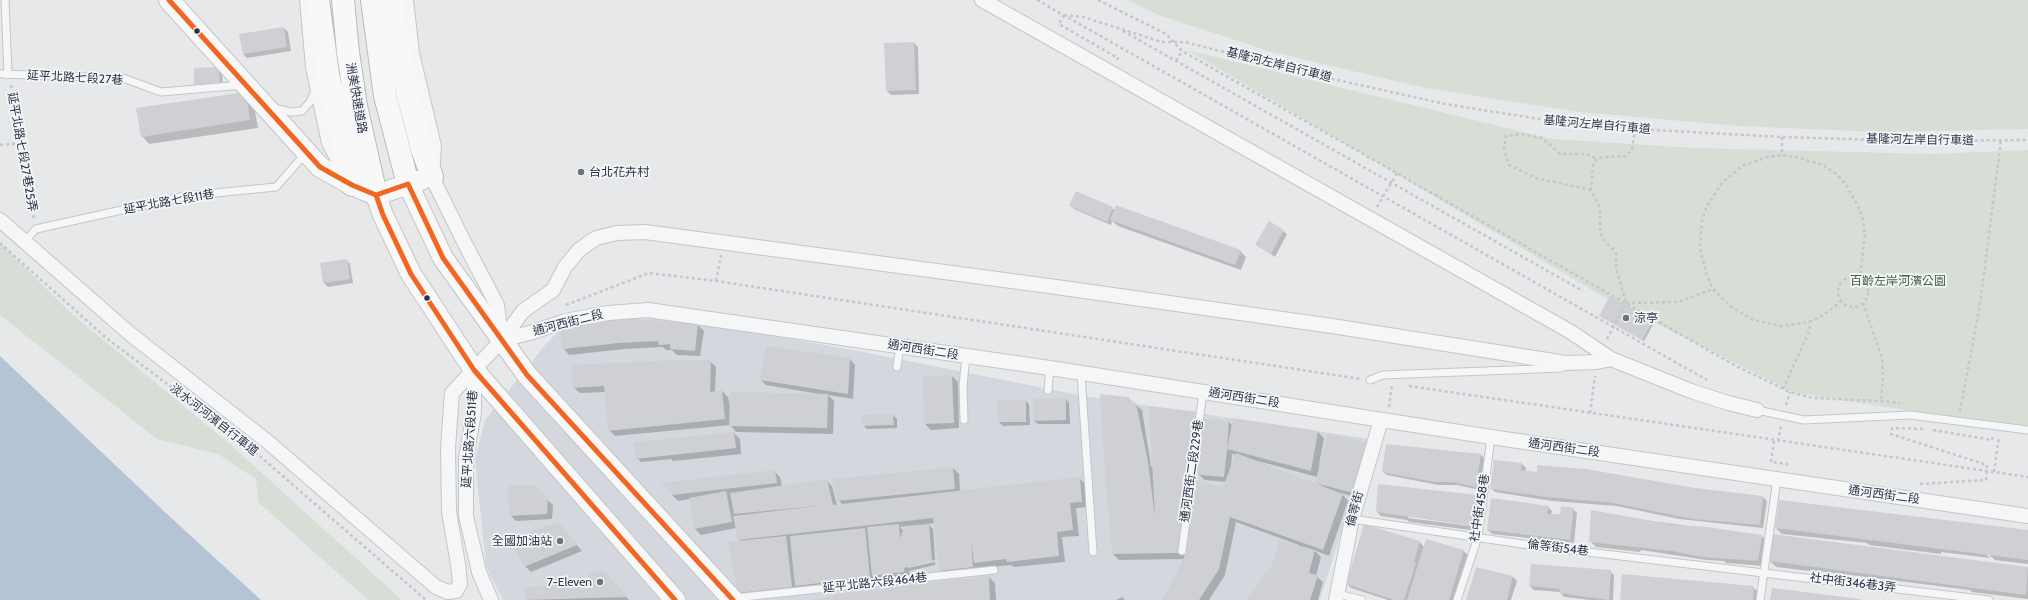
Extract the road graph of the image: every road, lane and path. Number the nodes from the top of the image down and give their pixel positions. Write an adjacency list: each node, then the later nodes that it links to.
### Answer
1 (5, 0): 15 (lane)
2 (169, 0): 16 (main road)
3 (982, 0): 54 (street)
4 (1038, 0): 9 (path, 基隆河左岸自行車道)
5 (1098, 0): 11 (path)
6 (388, 1): 29 (highway); 31 (highway)
7 (315, 3): 17 (street); 32 (highway)
8 (343, 3): 34 (highway, 洲美快速道路)
9 (1064, 15): 10 (path, 基隆河左岸自行車道); 35 (path)
10 (1117, 28): 11 (path, 基隆河左岸自行車道); 13 (path)
11 (1174, 42): 12 (path); 19 (path, 基隆河左岸自行車道)
12 (1182, 51): 13 (path); 28 (path)
13 (1176, 61): 30 (path)
14 (0, 74): 15 (lane, 延平北路七段27巷)
15 (8, 75): 16 (lane, 延平北路七段27巷); 23 (path, 延平北路七段27巷25弄)
16 (245, 85): 18 (main road)
17 (317, 86): 18 (lane); 32 (street)
18 (260, 102): 25 (main road)
19 (1635, 129): 20 (path, 基隆河左岸自行車道); 27 (path)
20 (1782, 137): 21 (path, 基隆河左岸自行車道); 26 (path)
21 (2001, 140): 22 (path, 基隆河左岸自行車道); 76 (path)
22 (2028, 140)
23 (23, 143): 24 (path); 37 (path, 延平北路七段27巷25弄)
24 (0, 145)
25 (306, 153): 32 (main road); 37 (lane, 延平北路七段11巷)
26 (1782, 155): 41 (path); 43 (path)
27 (1597, 159): 33 (path); 33 (path)
28 (1397, 173): 30 (path); 46 (path)
29 (432, 177): 31 (main road); 51 (street)
30 (1391, 182): 35 (path); 44 (path)
31 (408, 184): 34 (main road); 51 (main road)
32 (352, 185): 34 (main road)
33 (1592, 190): 46 (path)
34 (376, 195): 59 (main road)
35 (1383, 196): 50 (path)
36 (0, 220): 38 (street)
37 (36, 229): 38 (lane)
38 (24, 242): 59 (street)
39 (0, 243): 74 (path, 淡水河河濱自行車道)
40 (723, 243): 42 (path); 51 (street); 56 (street)
41 (1860, 279): 45 (path); 47 (path)
42 (716, 281): 48 (path); 61 (path)
43 (1714, 288): 46 (path); 49 (path)
44 (1583, 291)
45 (1842, 301): 47 (path); 49 (path)
46 (1626, 303): 50 (path); 66 (path)
47 (1863, 303): 70 (path)
48 (564, 306)
49 (1809, 322): 66 (path)
50 (1614, 327): 62 (path)
51 (502, 340): 52 (street, 通河西街二段); 59 (street); 101 (main road)
52 (900, 346): 53 (street, 通河西街二段); 57 (lane)
53 (966, 356): 58 (street, 通河西街二段); 78 (lane)
54 (1611, 359): 55 (street); 73 (street)
55 (1597, 362): 56 (street); 75 (path)
56 (1566, 363): 61 (lane)
57 (897, 367)
58 (1050, 368): 60 (street, 通河西街二段); 67 (lane)
59 (474, 370): 103 (street, 延平北路六段511巷); 104 (main road)
60 (1081, 374): 68 (street, 通河西街二段); 97 (lane)
61 (1370, 380): 63 (path)
62 (1708, 381)
63 (1392, 383): 64 (path); 77 (path)
64 (1400, 384)
65 (1407, 385): 75 (path)
66 (1783, 389): 69 (path)
67 (1048, 390)
68 (1203, 392): 77 (street, 通河西街二段); 96 (lane, 通河西街二段229巷)
69 (1790, 392): 70 (path); 72 (path)
70 (1881, 401): 71 (path)
71 (1905, 404)
72 (1784, 409)
73 (1757, 410): 80 (lane)
74 (205, 412)
75 (1590, 413): 84 (path)
76 (1967, 413)
77 (1385, 415): 83 (street, 通河西街二段); 94 (street, 倫等街)
78 (964, 420)
79 (1781, 423): 85 (path)
80 (2028, 430)
81 (1994, 433): 88 (path)
82 (1999, 434): 89 (path)
83 (1490, 437): 91 (street, 通河西街二段); 95 (lane, 社中街458巷)
84 (1774, 441): 85 (path); 87 (path)
85 (1778, 441): 88 (path)
86 (254, 451): 102 (path, 淡水河河濱自行車道)
87 (1798, 468)
88 (1987, 472): 89 (path); 92 (path)
89 (1994, 472): 90 (path)
90 (2028, 477)
91 (1777, 479): 93 (street, 通河西街二段); 99 (lane)
92 (1912, 484)
93 (2028, 516)
94 (1352, 519): 95 (lane, 倫等街54巷); 100 (street, 倫等街)
95 (1478, 537): 99 (lane, 倫等街54巷); 106 (lane, 社中街458巷)
96 (1182, 551)
97 (1093, 552)
98 (994, 570): 101 (lane, 延平北路六段464巷)
99 (1764, 572): 107 (lane); 108 (lane, 社中街346巷3弄)
100 (1337, 597): 105 (lane)
101 (732, 599)
102 (426, 600)
103 (491, 600)
104 (675, 600)
105 (1362, 600)
106 (1457, 600)
107 (1760, 600)
108 (1989, 600)

